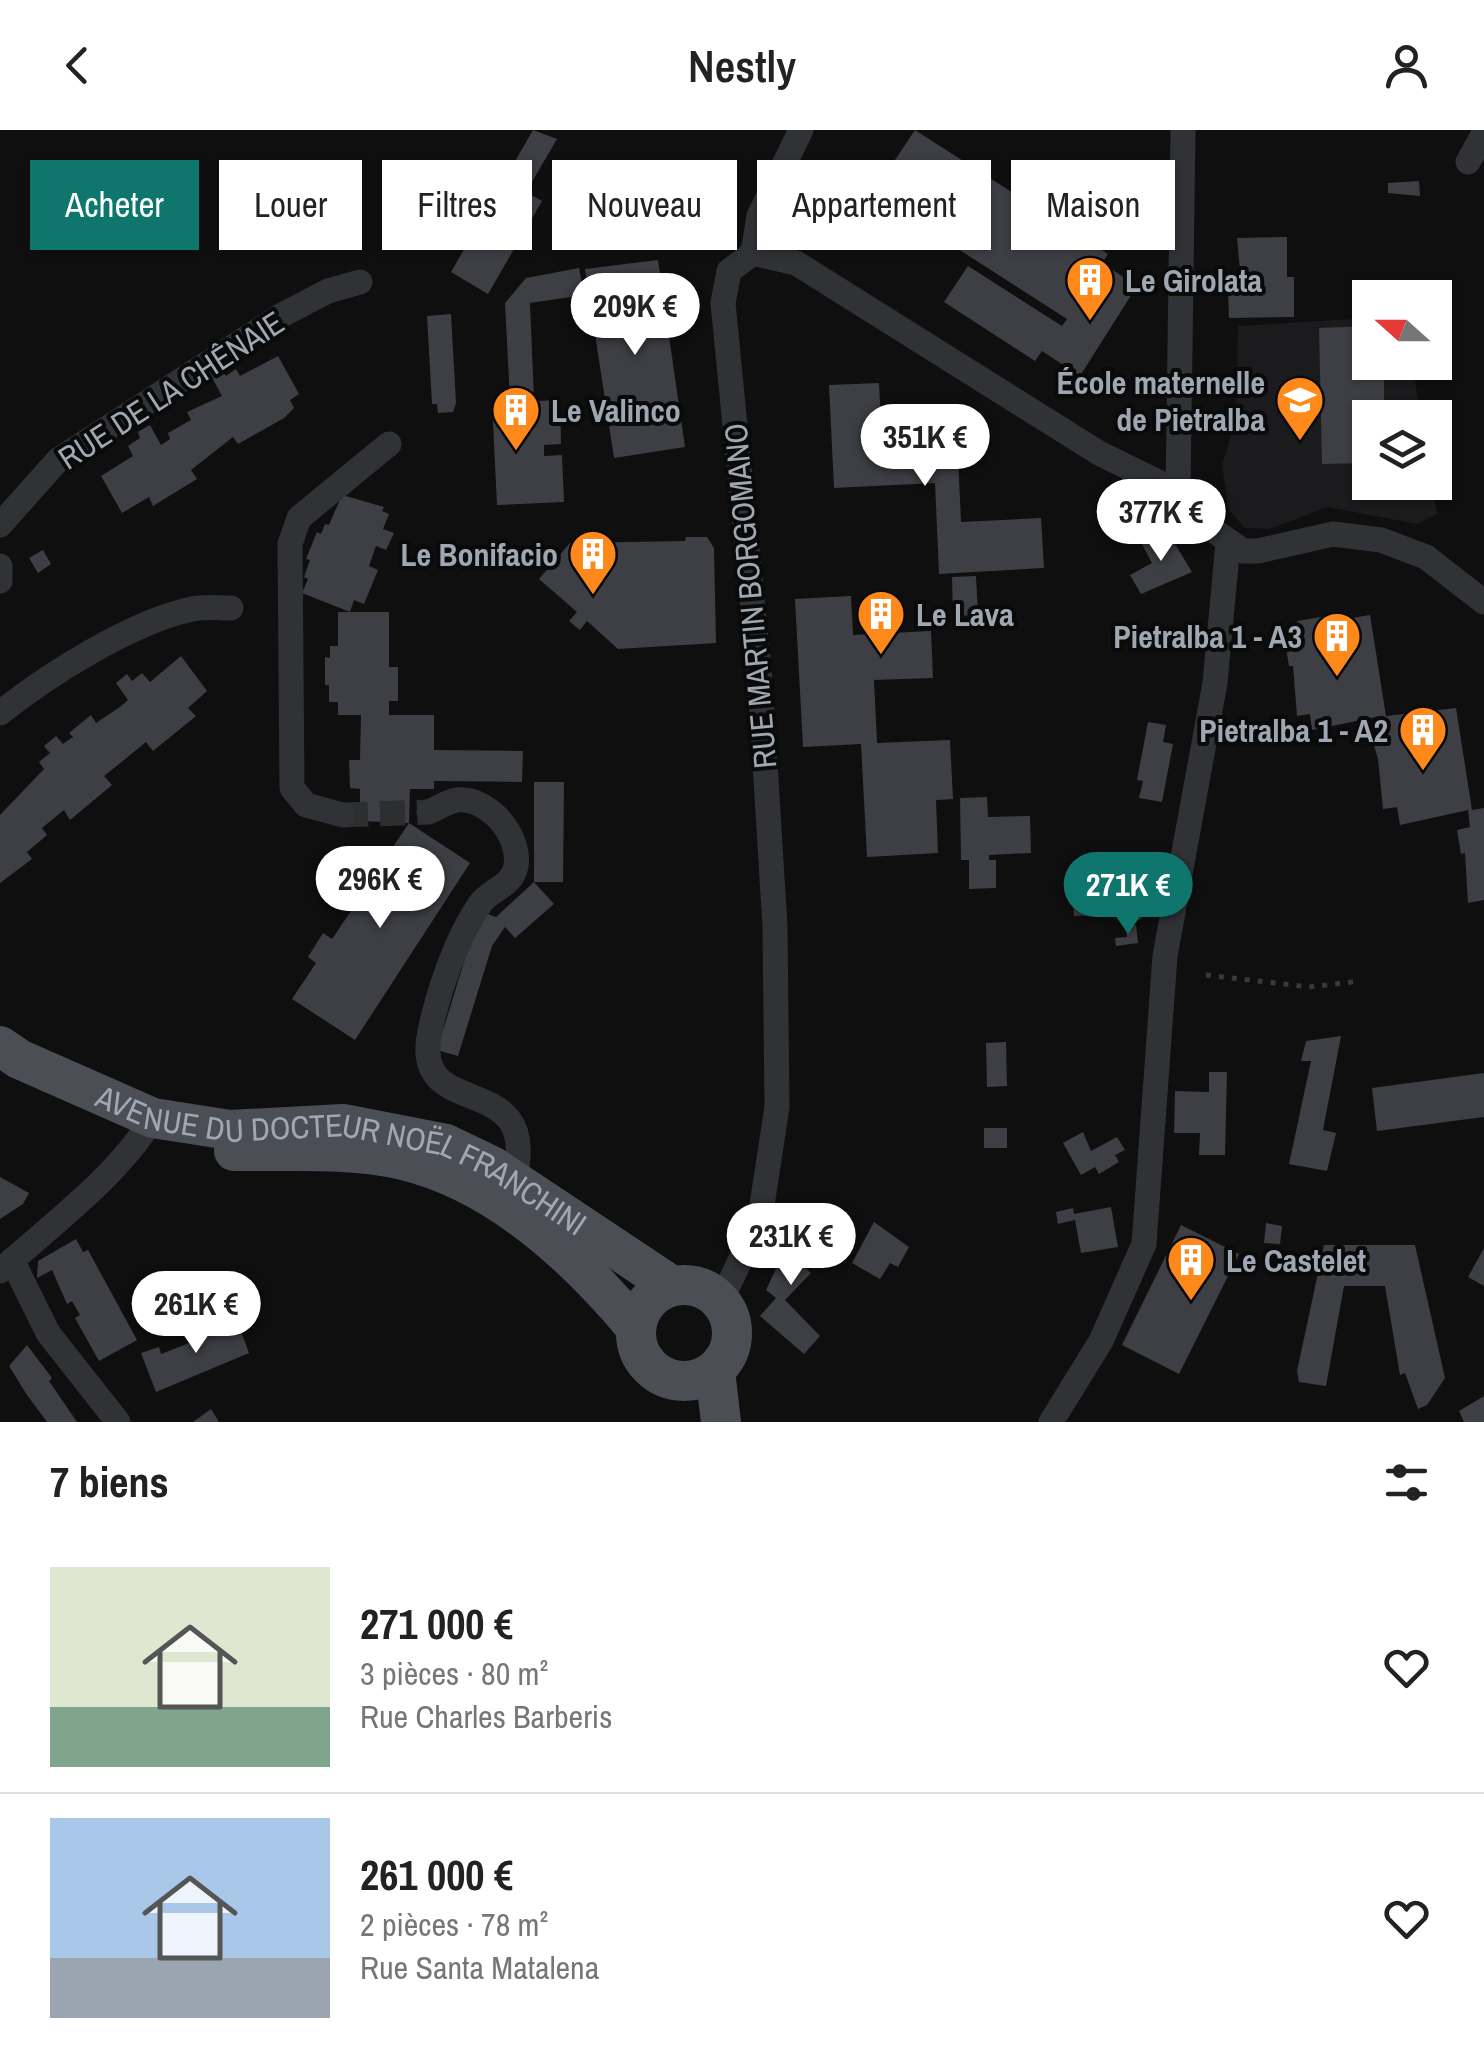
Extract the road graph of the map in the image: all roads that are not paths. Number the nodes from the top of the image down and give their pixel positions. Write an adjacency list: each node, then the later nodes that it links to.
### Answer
1 (801, 130): 5 (street)
2 (1183, 130): 8 (street)
3 (1484, 133): 4 (street)
4 (1468, 162)
5 (753, 254): 8 (street); 24 (street, RUE MARTIN BORGOMANO)
6 (360, 282): 9 (street, RUE DE LA CHÊNAIE)
7 (389, 444): 17 (street)
8 (1178, 492): 10 (street)
9 (0, 524)
10 (1228, 543): 13 (street); 29 (street)
11 (0, 566): 12 (street)
12 (0, 580)
13 (1484, 602)
14 (231, 608): 15 (street)
15 (0, 713)
16 (428, 812): 21 (street)
17 (342, 814)
18 (0, 1046): 20 (main road, AVENUE DU DOCTEUR NOËL FRANCHINI)
19 (0, 1075): 20 (main road, AVENUE DU DOCTEUR NOËL FRANCHINI)
20 (146, 1129): 21 (main road, AVENUE DU DOCTEUR NOËL FRANCHINI); 22 (street); 25 (main road, AVENUE DU DOCTEUR NOËL FRANCHINI)
21 (514, 1180): 23 (main road, AVENUE DU DOCTEUR NOËL FRANCHINI)
22 (6, 1266): 27 (street)
23 (672, 1286): 24 (main road); 25 (main road)
24 (721, 1302): 26 (main road)
25 (636, 1328): 26 (main road)
26 (715, 1371): 28 (main road)
27 (118, 1422)
28 (721, 1422)
29 (1051, 1422)

